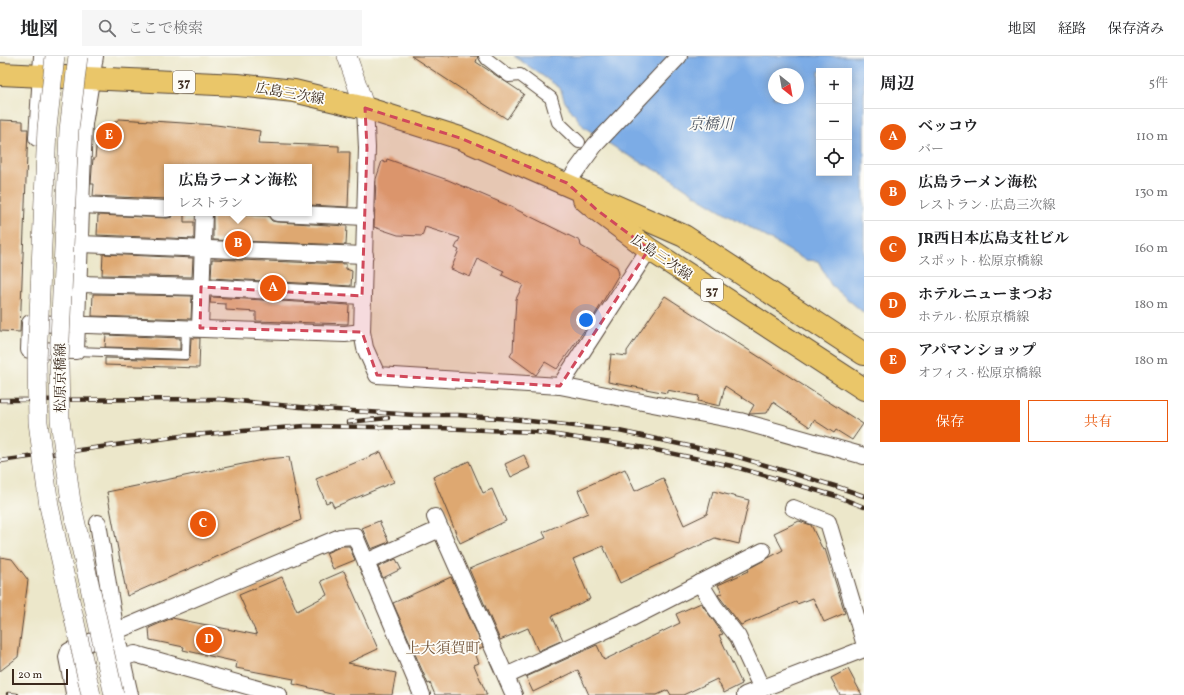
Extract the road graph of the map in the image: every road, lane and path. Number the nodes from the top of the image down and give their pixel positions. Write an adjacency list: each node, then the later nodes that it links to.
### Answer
1 (55, 56): 45 (street, 松原京橋線, bridge)
2 (78, 56): 46 (street, 松原京橋線, bridge)
3 (95, 56): 9 (street)
4 (347, 56): 10 (street)
5 (485, 56): 11 (street)
6 (679, 56): 11 (street)
7 (41, 66): 8 (main road, 広島三次線 / 37); 9 (main road, 広島三次線 / 37); 25 (street)
8 (0, 74)
9 (91, 78): 10 (main road, 広島三次線 / 37); 13 (street)
10 (366, 108): 12 (main road, 広島三次線 / 37); 17 (street)
11 (587, 144): 12 (street)
12 (567, 183): 20 (main road, 広島三次線 / 37); 30 (main road, 広島三次線 / 37)
13 (81, 205): 14 (street); 18 (street)
14 (164, 209)
15 (312, 215): 17 (street)
16 (204, 216): 19 (street)
17 (366, 217): 21 (street)
18 (80, 244): 19 (street); 22 (street)
19 (202, 249): 21 (street); 23 (street)
20 (649, 249): 31 (street); 32 (main road, 広島三次線 / 37)
21 (365, 255): 24 (street)
22 (78, 284): 23 (street); 26 (street)
23 (201, 287): 24 (street); 27 (street)
24 (362, 296): 28 (street)
25 (30, 323): 26 (street); 29 (street)
26 (77, 324): 27 (street); 29 (street)
27 (193, 328): 28 (street); 29 (lane)
28 (362, 332): 31 (street)
29 (76, 351)
30 (864, 354)
31 (560, 386): 33 (street)
32 (864, 389)
33 (864, 456)
34 (793, 508): 40 (street)
35 (98, 523): 39 (street)
36 (763, 551): 38 (street)
37 (366, 562): 39 (street); 43 (street); 49 (street)
38 (700, 583): 43 (street); 44 (street)
39 (116, 633): 42 (street); 45 (street)
40 (864, 642)
41 (864, 649): 44 (street)
42 (122, 658): 47 (street); 48 (street)
43 (506, 676): 50 (street)
44 (762, 689): 51 (street)
45 (82, 694)
46 (114, 695)
47 (130, 695)
48 (279, 695)
49 (422, 695)
50 (514, 695)
51 (745, 695)

